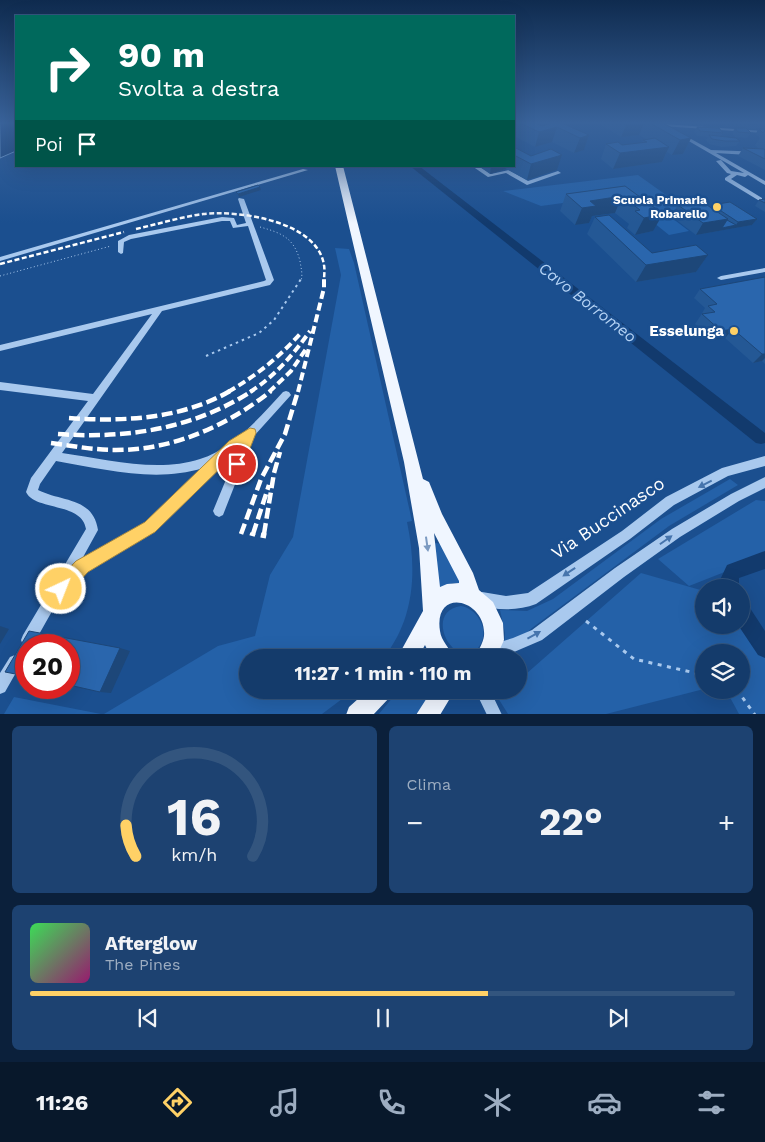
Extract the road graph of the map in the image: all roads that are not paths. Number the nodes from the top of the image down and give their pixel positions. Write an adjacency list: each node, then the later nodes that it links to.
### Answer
1 (708, 156): 5 (street)
2 (720, 156): 6 (street)
3 (339, 167): 29 (main road)
4 (476, 167): 9 (street)
5 (727, 168): 6 (street); 10 (street)
6 (741, 168): 8 (street)
7 (305, 170): 17 (street)
8 (748, 172): 10 (street); 11 (street)
9 (558, 173)
10 (736, 175): 12 (street); 14 (street)
11 (765, 183)
12 (765, 187)
13 (241, 199): 15 (street)
14 (760, 199)
15 (250, 224): 16 (street); 20 (street)
16 (121, 252)
17 (0, 259)
18 (765, 270): 19 (street)
19 (721, 278)
20 (158, 310): 21 (street); 24 (street)
21 (0, 348)
22 (0, 386): 24 (street)
23 (286, 395): 25 (street)
24 (94, 398): 27 (street)
25 (250, 433): 26 (street); 31 (street)
26 (234, 446): 27 (street); 33 (street)
27 (53, 456): 33 (street)
28 (765, 461): 32 (street, Via Buccinasco, one-way to 32)
29 (412, 462): 32 (main road); 34 (main road, one-way to 34)
30 (765, 482): 38 (street, one-way to 30)
31 (219, 511)
32 (474, 596): 34 (main road, Via Buccinasco); 37 (main road)
33 (51, 600): 39 (street)
34 (431, 612): 35 (main road, Via Buccinasco); 36 (main road)
35 (412, 649)
36 (437, 649)
37 (489, 649)
38 (503, 649)
39 (0, 687)
40 (373, 699): 43 (main road)
41 (438, 699): 44 (main road)
42 (487, 699): 45 (street)
43 (357, 714)
44 (427, 714)
45 (496, 714)

